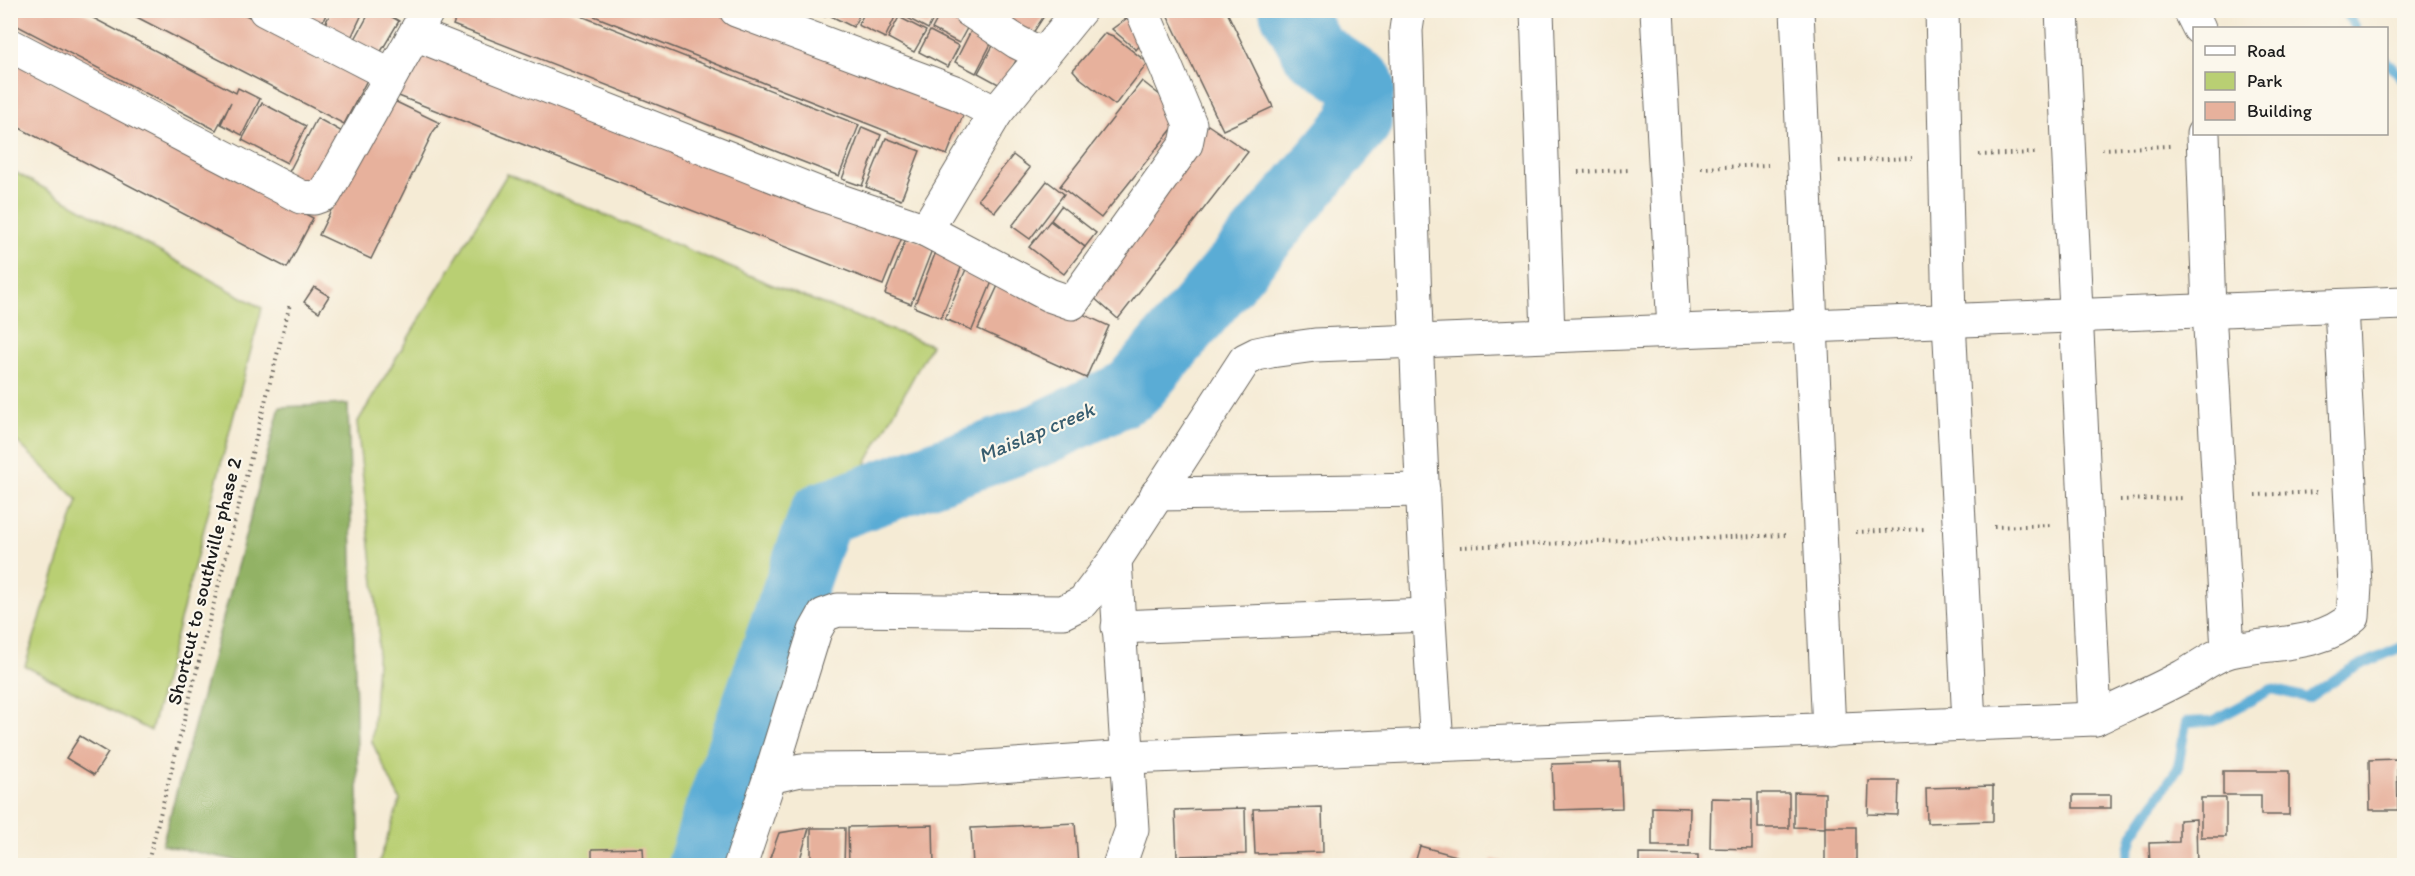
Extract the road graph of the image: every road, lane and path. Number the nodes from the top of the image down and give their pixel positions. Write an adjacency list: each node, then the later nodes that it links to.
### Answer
1 (265, 10): 17 (street)
2 (736, 10): 18 (street)
3 (969, 10): 16 (street)
4 (1080, 10): 16 (street)
5 (1142, 10): 25 (street)
6 (1409, 10): 35 (street)
7 (1537, 10): 24 (street)
8 (1657, 10): 23 (street)
9 (1797, 10): 22 (street)
10 (1942, 10): 21 (street)
11 (2062, 10): 20 (street)
12 (2190, 10): 14 (street)
13 (421, 22): 17 (street); 25 (street)
14 (2198, 27)
15 (10, 45): 17 (street)
16 (1043, 55): 18 (street)
17 (391, 75)
18 (996, 113): 25 (street)
19 (2203, 139): 20 (path); 29 (street)
20 (2069, 151): 21 (path); 30 (street)
21 (1945, 157): 22 (path); 31 (street)
22 (1803, 163): 23 (path); 32 (street)
23 (1665, 170): 24 (path); 33 (street)
24 (1543, 173): 34 (street)
25 (926, 230)
26 (2404, 303): 28 (street)
27 (290, 304): 52 (path, Shortcut to southville phase 2)
28 (2341, 306): 29 (street); 45 (street)
29 (2209, 310): 30 (street); 45 (street)
30 (2076, 315): 31 (street); 38 (street)
31 (1949, 320): 32 (street); 39 (street)
32 (1810, 325): 33 (street); 40 (street)
33 (1674, 330): 34 (street)
34 (1548, 335): 35 (street)
35 (1417, 341): 36 (street); 37 (street)
36 (1423, 490): 37 (street); 41 (street)
37 (1157, 494): 42 (street)
38 (2086, 523): 39 (path); 46 (street)
39 (1959, 528): 40 (path); 47 (street)
40 (1820, 534): 41 (path); 48 (street)
41 (1425, 549): 43 (street)
42 (1115, 560): 44 (street); 51 (street)
43 (1428, 615): 44 (street); 49 (street)
44 (1118, 627): 50 (street)
45 (2228, 651): 46 (street)
46 (2095, 719): 47 (street)
47 (1969, 723): 48 (street)
48 (1829, 731): 49 (street)
49 (1437, 744): 50 (street)
50 (1129, 757): 51 (street); 54 (street)
51 (770, 777): 53 (street)
52 (147, 866)
53 (740, 866)
54 (1119, 866)

